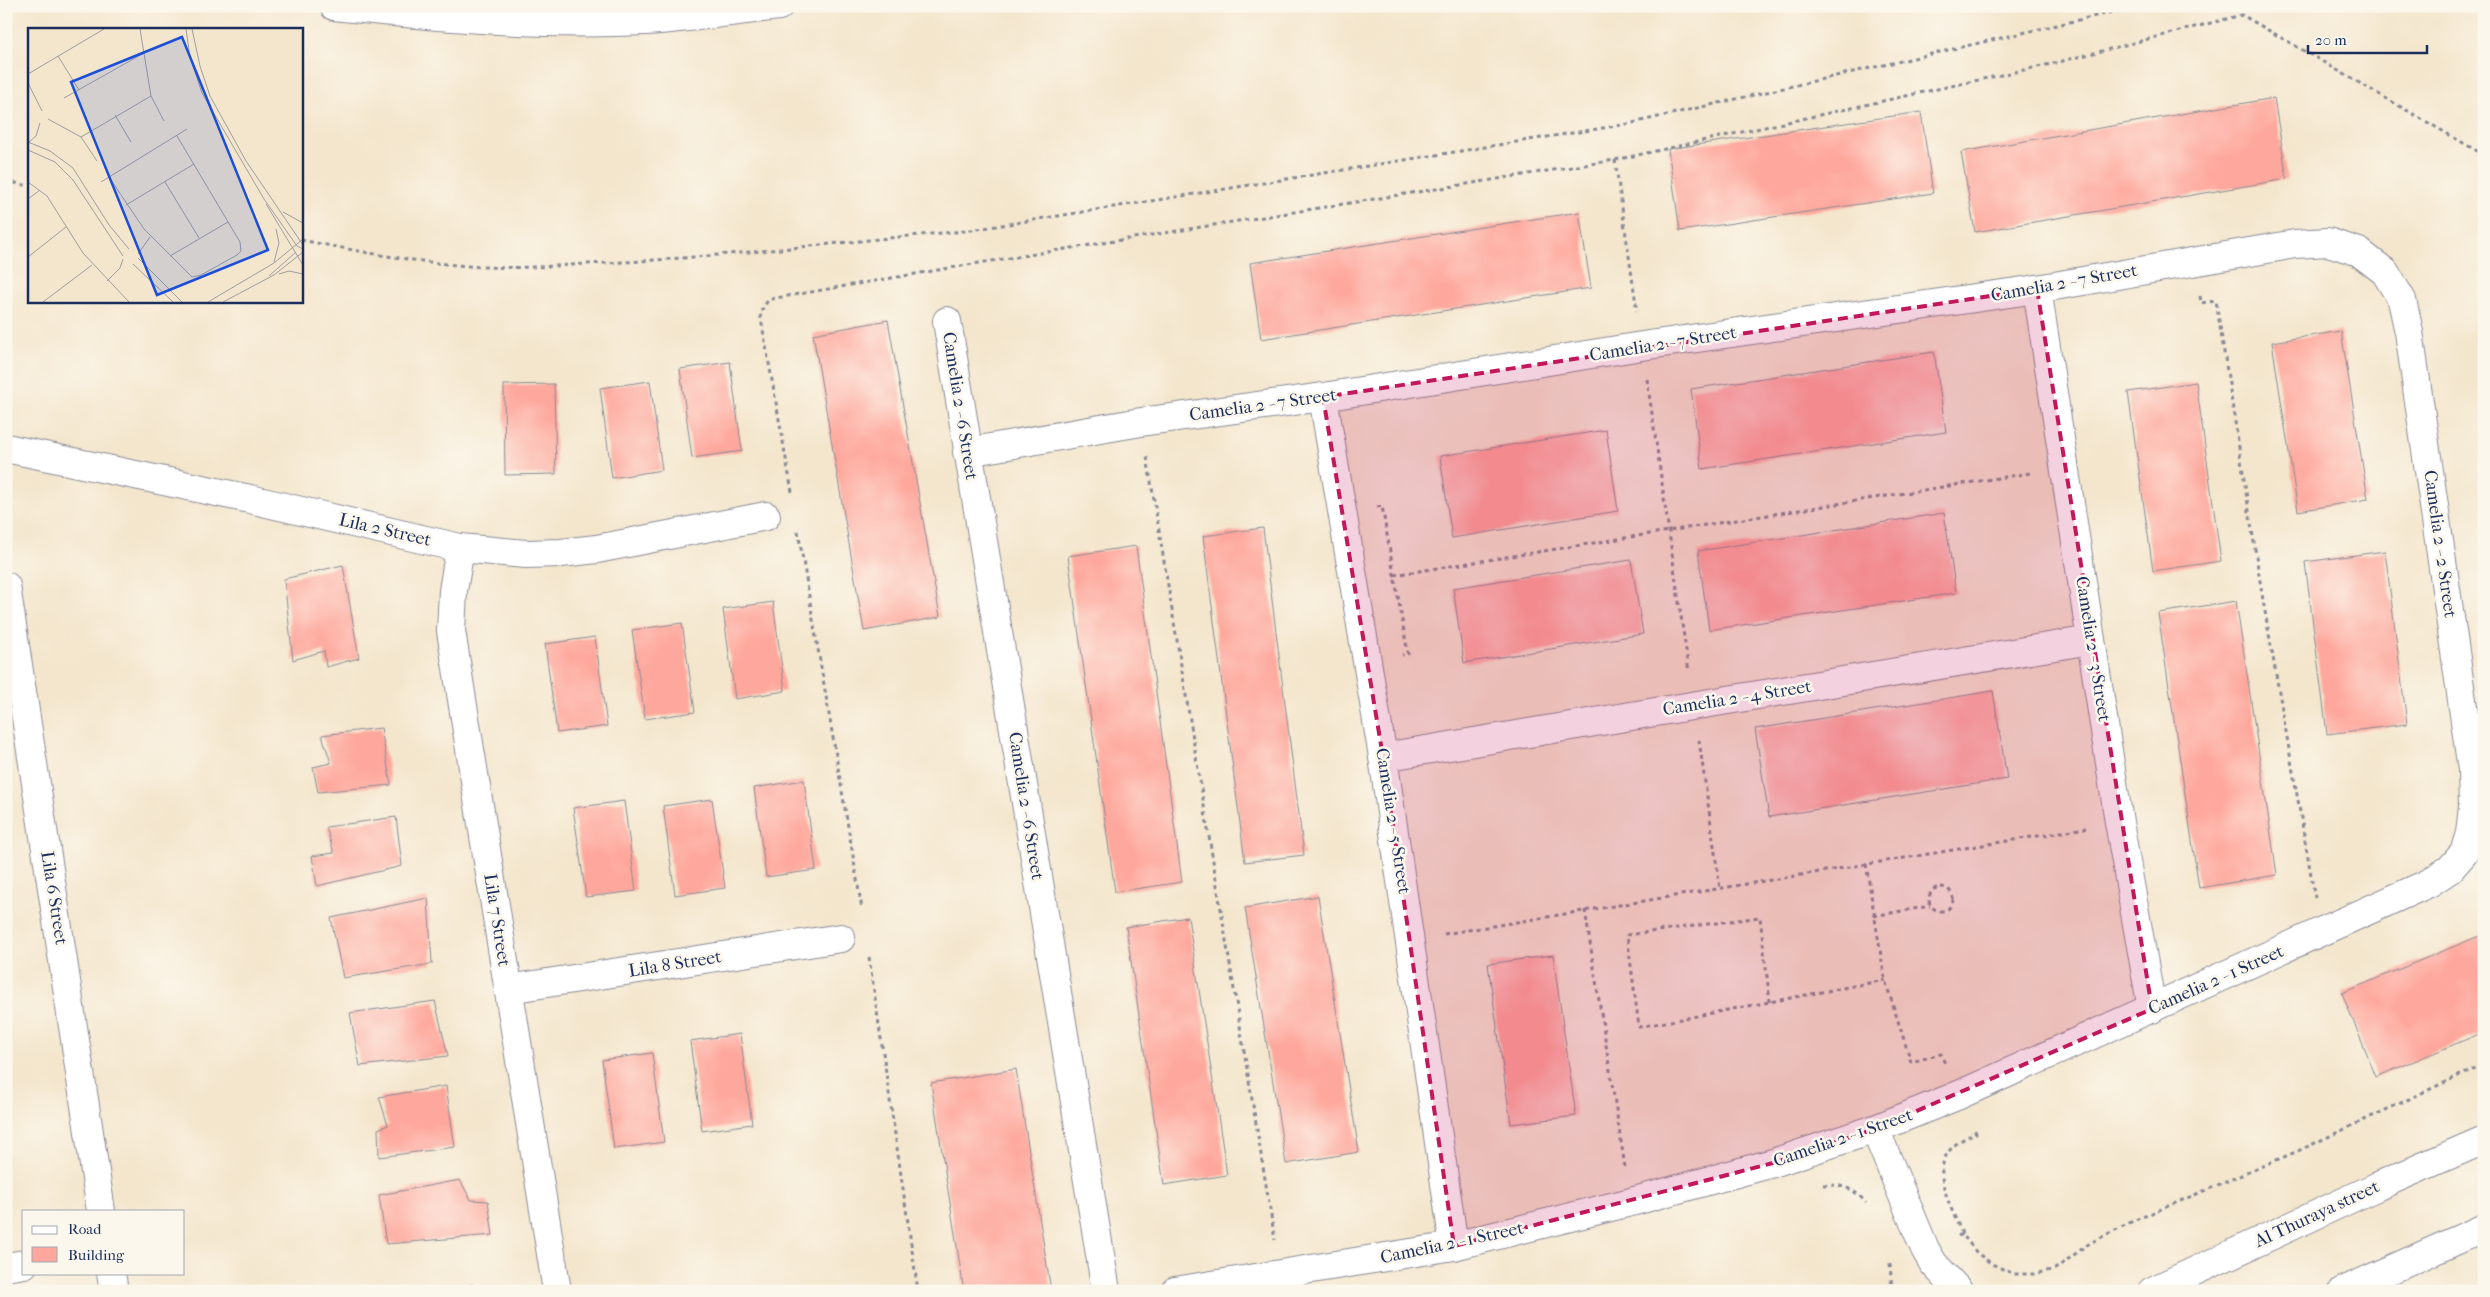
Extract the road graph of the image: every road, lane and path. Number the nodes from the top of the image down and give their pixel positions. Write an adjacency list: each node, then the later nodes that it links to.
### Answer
1 (334, 6): 2 (street)
2 (778, 6)
3 (2139, 6): 7 (path)
4 (1615, 160): 12 (path)
5 (6, 181): 6 (path)
6 (28, 186)
7 (302, 240)
8 (2359, 252): 9 (street, Camelia 2 - 7 Street); 27 (street, Camelia 2 - 2 Street)
9 (2194, 260): 10 (street, Camelia 2 - 7 Street); 33 (path)
10 (2037, 289): 12 (street, Camelia 2 - 7 Street); 17 (street, Camelia 2 - 3 Street)
11 (947, 321): 16 (street, Camelia 2 - 6 Street)
12 (1642, 346): 13 (street, Camelia 2 - 7 Street); 19 (path)
13 (1323, 397): 14 (street, Camelia 2 - 7 Street); 25 (street, Camelia 2 - 5 Street)
14 (1141, 422): 16 (street, Camelia 2 - 7 Street); 57 (path)
15 (7, 449): 20 (street, Lila 2 Street)
16 (967, 452): 60 (street, Camelia 2 - 6 Street)
17 (2064, 467): 19 (path); 23 (street, Camelia 2 - 3 Street)
18 (766, 516): 20 (street, Lila 2 Street)
19 (1669, 531): 21 (path); 24 (path)
20 (460, 548): 37 (street, Lila 7 Street)
21 (1394, 575)
22 (6, 586): 47 (street, Lila 6 Street)
23 (2091, 640): 24 (street, Camelia 2 - 4 Street); 26 (street, Camelia 2 - 3 Street)
24 (1694, 704): 25 (street, Camelia 2 - 4 Street); 29 (path)
25 (1383, 757): 35 (street, Camelia 2 - 5 Street)
26 (2119, 822): 28 (path); 39 (street, Camelia 2 - 3 Street)
27 (2464, 853): 33 (street, Camelia 2 - 1 Street)
28 (1866, 864): 29 (path); 32 (path)
29 (1720, 888): 31 (path)
30 (1930, 906): 30 (path); 32 (path)
31 (1585, 910): 35 (path); 45 (path)
32 (1874, 916): 36 (path)
33 (2322, 933): 39 (street, Camelia 2 - 1 Street)
34 (841, 938): 37 (street, Lila 8 Street)
35 (1411, 939): 50 (street, Camelia 2 - 5 Street)
36 (1886, 980): 38 (path); 41 (path)
37 (508, 989): 59 (street, Lila 7 Street)
38 (1770, 1002): 38 (path)
39 (2152, 1009): 41 (street, Camelia 2 - 1 Street)
40 (2484, 1064): 49 (path)
41 (1960, 1095): 42 (street, Camelia 2 - 1 Street); 49 (path)
42 (1874, 1129): 45 (street, Camelia 2 - 1 Street); 52 (street)
43 (2484, 1140): 65 (street, Al Thuraya street)
44 (1820, 1186): 46 (path)
45 (1631, 1202): 50 (street, Camelia 2 - 1 Street)
46 (1866, 1204)
47 (101, 1210)
48 (2484, 1228): 66 (street)
49 (1962, 1234): 52 (path)
50 (1454, 1246): 57 (street, Camelia 2 - 1 Street)
51 (1887, 1255): 53 (path)
52 (1929, 1256): 53 (path); 63 (street); 64 (street)
53 (1890, 1263): 62 (path)
54 (22, 1264): 55 (street)
55 (6, 1267)
56 (111, 1274): 58 (street)
57 (1280, 1275): 61 (street, Camelia 2 - 1 Street)
58 (114, 1291)
59 (557, 1291)
60 (1106, 1291)
61 (1175, 1291)
62 (1892, 1291)
63 (1935, 1291)
64 (1959, 1291)
65 (2152, 1291)
66 (2343, 1291)

